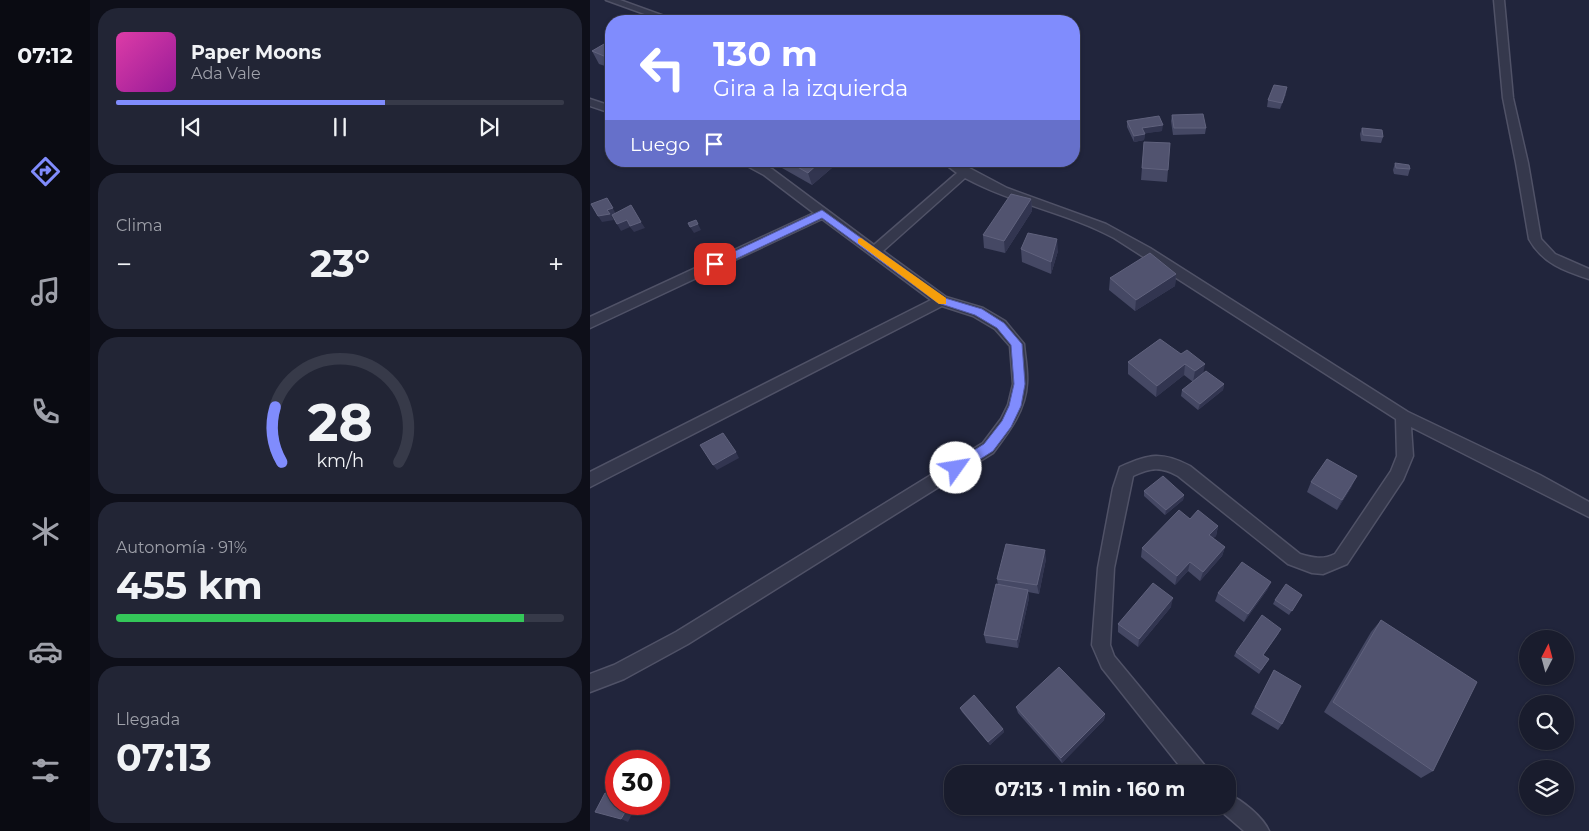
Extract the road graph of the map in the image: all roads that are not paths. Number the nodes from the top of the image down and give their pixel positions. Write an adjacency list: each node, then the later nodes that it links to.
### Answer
1 (611, 0): 3 (street)
2 (1499, 0): 11 (street)
3 (655, 15)
4 (590, 102): 5 (street)
5 (605, 108)
6 (757, 167): 9 (street)
7 (957, 167): 8 (street)
8 (965, 172): 10 (street); 14 (street)
9 (822, 214): 10 (street); 13 (street)
10 (875, 251): 12 (street)
11 (1589, 274)
12 (941, 301): 15 (street); 17 (street)
13 (590, 323)
14 (1403, 416): 16 (street); 18 (street)
15 (590, 480)
16 (1589, 510)
17 (590, 683)
18 (1192, 765)
19 (1236, 811): 20 (street)
20 (1259, 831)

